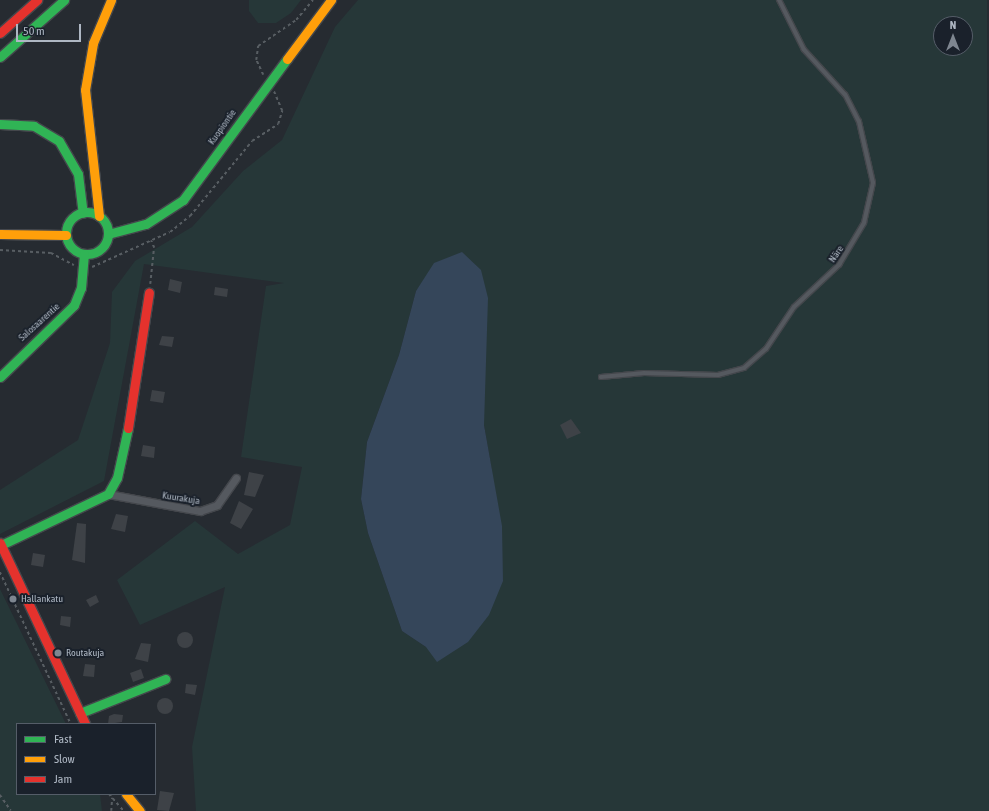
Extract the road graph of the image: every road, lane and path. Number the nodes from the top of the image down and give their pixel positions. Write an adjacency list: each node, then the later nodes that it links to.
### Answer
1 (37, 0): 7 (main road)
2 (64, 0): 8 (main road)
3 (111, 0): 12 (main road)
4 (313, 0): 9 (path)
5 (331, 0): 14 (main road, Kuopiontie)
6 (779, 0): 20 (lane, Näre)
7 (0, 34)
8 (0, 57)
9 (263, 75)
10 (0, 124): 11 (main road)
11 (83, 212): 12 (main road); 15 (main road)
12 (99, 216): 14 (main road)
13 (0, 234): 15 (main road)
14 (108, 234): 17 (main road)
15 (66, 235): 17 (main road)
16 (151, 241): 18 (path)
17 (84, 254): 19 (main road, Salosaarentie)
18 (149, 293): 22 (main road)
19 (0, 377)
20 (601, 377)
21 (236, 478): 22 (street, Kuurakuja)
22 (108, 494): 23 (main road)
23 (0, 544): 26 (main road)
24 (0, 572): 27 (path)
25 (164, 679): 26 (main road)
26 (80, 713): 28 (main road)
27 (71, 723)
28 (85, 723)
29 (0, 795): 33 (path)
30 (110, 795): 32 (path)
31 (127, 795): 36 (main road)
32 (112, 798): 34 (path); 35 (path)
33 (11, 811)
34 (111, 811)
35 (124, 811)
36 (140, 811)

